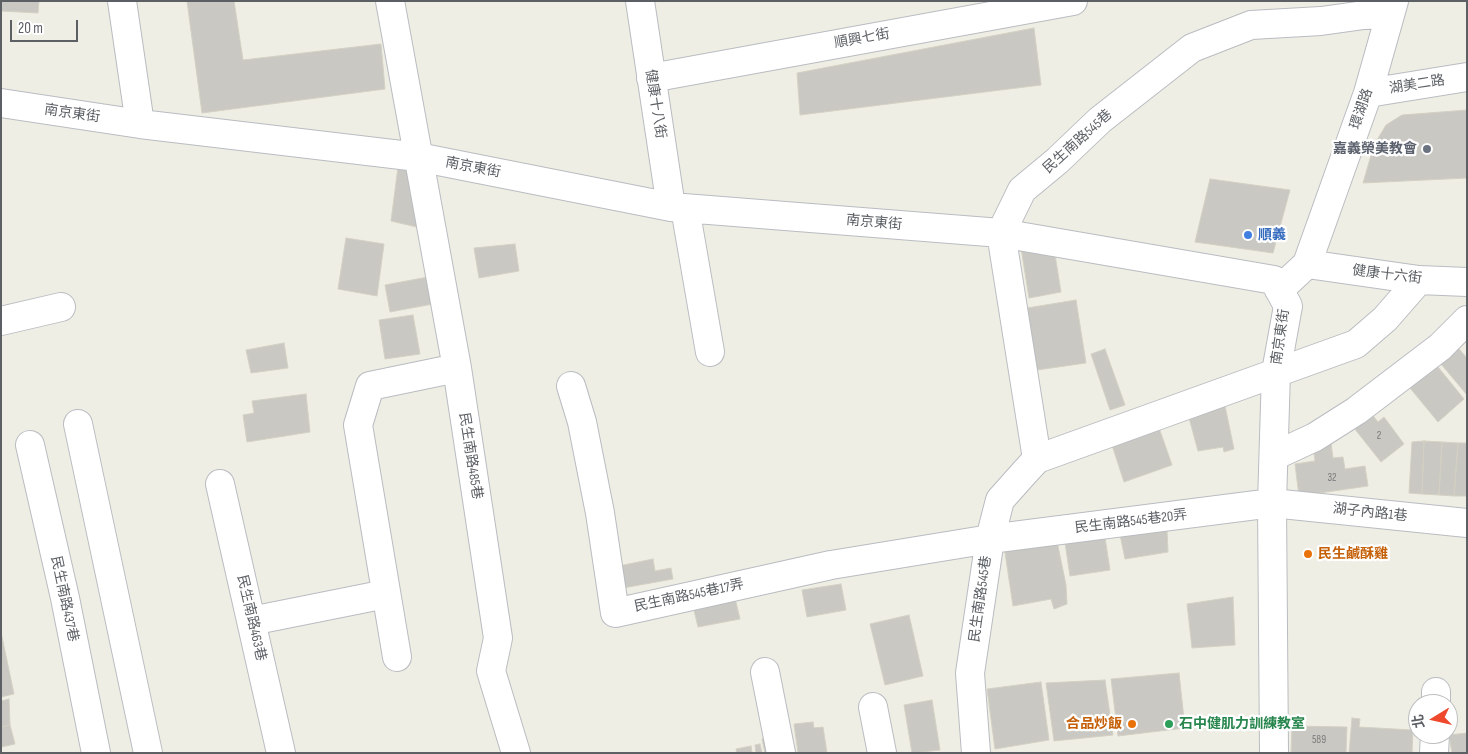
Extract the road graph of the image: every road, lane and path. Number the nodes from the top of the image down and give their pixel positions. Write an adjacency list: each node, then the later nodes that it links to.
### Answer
1 (122, 1): 10 (street)
2 (390, 1): 11 (street, 民生南路485巷)
3 (640, 1): 6 (street, 健康十八街)
4 (1073, 1): 6 (street, 順興七街)
5 (1392, 8): 8 (street, 環湖路); 13 (street, 民生南路545巷)
6 (651, 78): 12 (street, 健康十八街)
7 (1467, 78): 8 (street, 湖美二路)
8 (1368, 93): 14 (street, 環湖路)
9 (1, 103): 10 (street, 南京東街)
10 (140, 124): 11 (street, 南京東街)
11 (418, 157): 12 (street, 南京東街); 22 (street, 民生南路485巷)
12 (678, 207): 13 (street, 南京東街); 21 (street, 健康十八街)
13 (1002, 233): 17 (street, 南京東街); 28 (street)
14 (1307, 264): 15 (street, 健康十六街); 17 (street, 環湖路)
15 (1419, 280): 16 (street, 健康十六街); 23 (street, 民生南路545巷)
16 (1467, 282)
17 (1279, 290): 23 (street, 南京東街)
18 (61, 307): 20 (street)
19 (1467, 320): 27 (street)
20 (1, 321)
21 (710, 352)
22 (457, 368): 33 (street); 41 (street, 民生南路485巷)
23 (1276, 372): 27 (street, 南京東街); 28 (street, 民生南路545巷)
24 (571, 386): 32 (street, 民生南路545巷17弄)
25 (78, 424): 39 (street)
26 (30, 445): 38 (street, 民生南路437巷)
27 (1274, 456): 30 (street, 南京東街)
28 (1037, 459): 32 (street, 民生南路545巷)
29 (220, 484): 34 (street, 民生南路463巷)
30 (1272, 503): 31 (street, 湖子內路1巷); 32 (street, 民生南路545巷20弄); 45 (street, 南京東街)
31 (1467, 523)
32 (990, 539): 44 (street, 民生南路545巷)
33 (386, 594): 34 (street); 35 (street)
34 (251, 621): 40 (street, 民生南路463巷)
35 (397, 657)
36 (765, 672): 42 (street)
37 (873, 707): 43 (street)
38 (96, 753)
39 (148, 753)
40 (282, 753)
41 (516, 753)
42 (782, 753)
43 (882, 753)
44 (976, 753)
45 (1274, 753)

